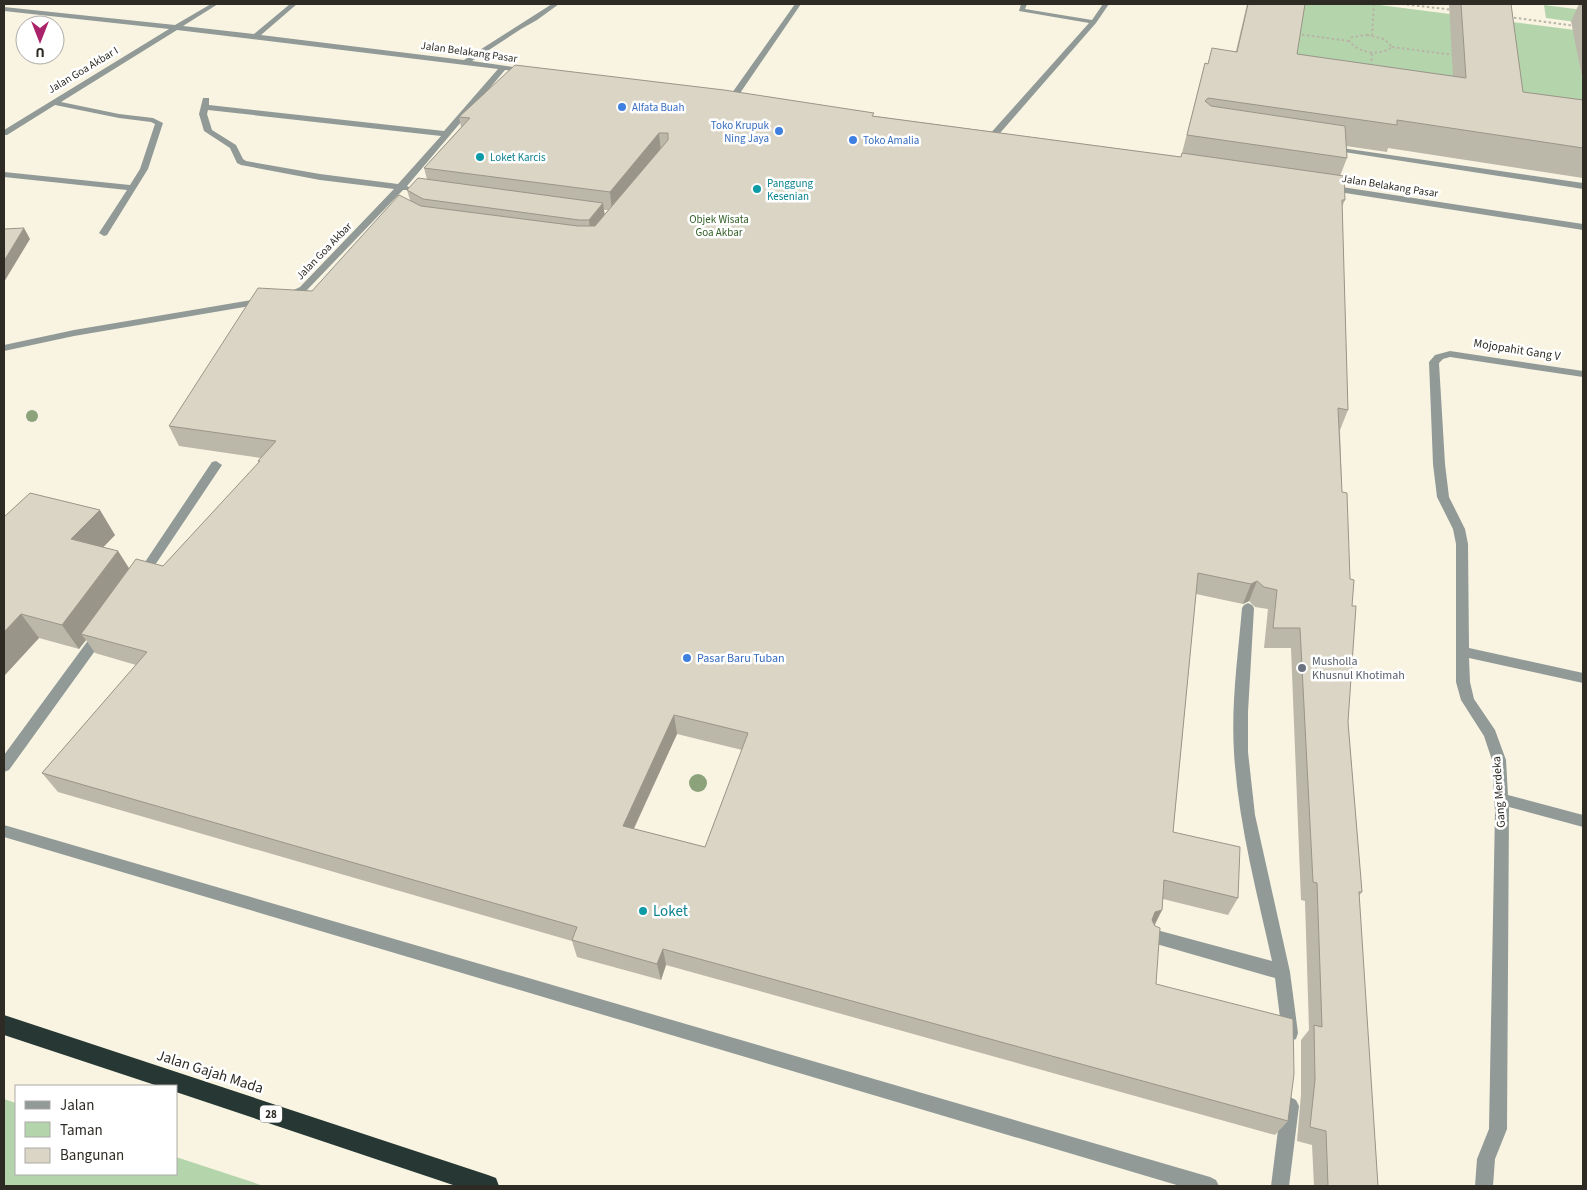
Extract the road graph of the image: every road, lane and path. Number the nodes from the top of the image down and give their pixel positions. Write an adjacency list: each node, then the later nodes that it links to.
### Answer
1 (53, 4): 12 (street)
2 (215, 4): 15 (street, Jalan Goa Akbar I)
3 (294, 4): 18 (street)
4 (556, 4): 24 (street)
5 (798, 4): 29 (street)
6 (1024, 4): 14 (street)
7 (1106, 4): 14 (street)
8 (1374, 4): 19 (path)
9 (1402, 4): 11 (path)
10 (4, 9): 12 (street, Jalan Belakang Pasar)
11 (1459, 11)
12 (37, 12): 15 (street, Jalan Belakang Pasar)
13 (1507, 17): 16 (path)
14 (1094, 22): 35 (street)
15 (175, 27): 18 (street, Jalan Belakang Pasar); 31 (street, Jalan Goa Akbar I)
16 (1583, 27)
17 (1289, 33): 20 (path)
18 (256, 36): 24 (street, Jalan Belakang Pasar)
19 (1372, 36): 20 (path); 21 (path)
20 (1349, 41): 22 (path)
21 (1392, 47): 22 (path); 23 (path)
22 (1372, 52): 26 (path)
23 (1462, 56)
24 (466, 62): 25 (street, Jalan Belakang Pasar)
25 (503, 68): 27 (street, Jalan Belakang Pasar); 33 (street, Jalan Goa Akbar)
26 (1371, 69)
27 (541, 73)
28 (722, 98): 29 (street)
29 (731, 100): 30 (street)
30 (741, 101)
31 (52, 102): 32 (street, Jalan Goa Akbar I); 41 (street)
32 (4, 133)
33 (447, 134): 42 (street, Jalan Goa Akbar); 42 (street)
34 (981, 137): 35 (street)
35 (991, 138): 36 (street)
36 (1000, 140)
37 (1320, 146): 39 (street)
38 (4, 175): 41 (street)
39 (1583, 186)
40 (1320, 187): 44 (street, Jalan Belakang Pasar)
41 (133, 188): 45 (street)
42 (400, 188): 43 (street); 46 (street, Jalan Goa Akbar)
43 (418, 190)
44 (1583, 227)
45 (104, 232)
46 (4, 348)
47 (1446, 354): 48 (street, Mojopahit Gang V); 53 (street, Gang Merdeka)
48 (1583, 374)
49 (216, 465): 50 (street)
50 (132, 590)
51 (1248, 608): 60 (street)
52 (108, 622): 55 (street)
53 (1463, 652): 54 (street); 56 (street, Gang Merdeka)
54 (1583, 678)
55 (4, 766)
56 (1501, 800): 57 (street); 67 (street, Gang Merdeka)
57 (1583, 821)
58 (4, 831): 65 (street)
59 (1153, 936): 60 (street)
60 (1282, 972): 62 (street)
61 (4, 1025): 64 (highway, Jalan Gajah Mada / 28)
62 (1291, 1046)
63 (1292, 1089): 66 (street)
64 (488, 1186)
65 (1210, 1186)
66 (1280, 1186)
67 (1484, 1186)

